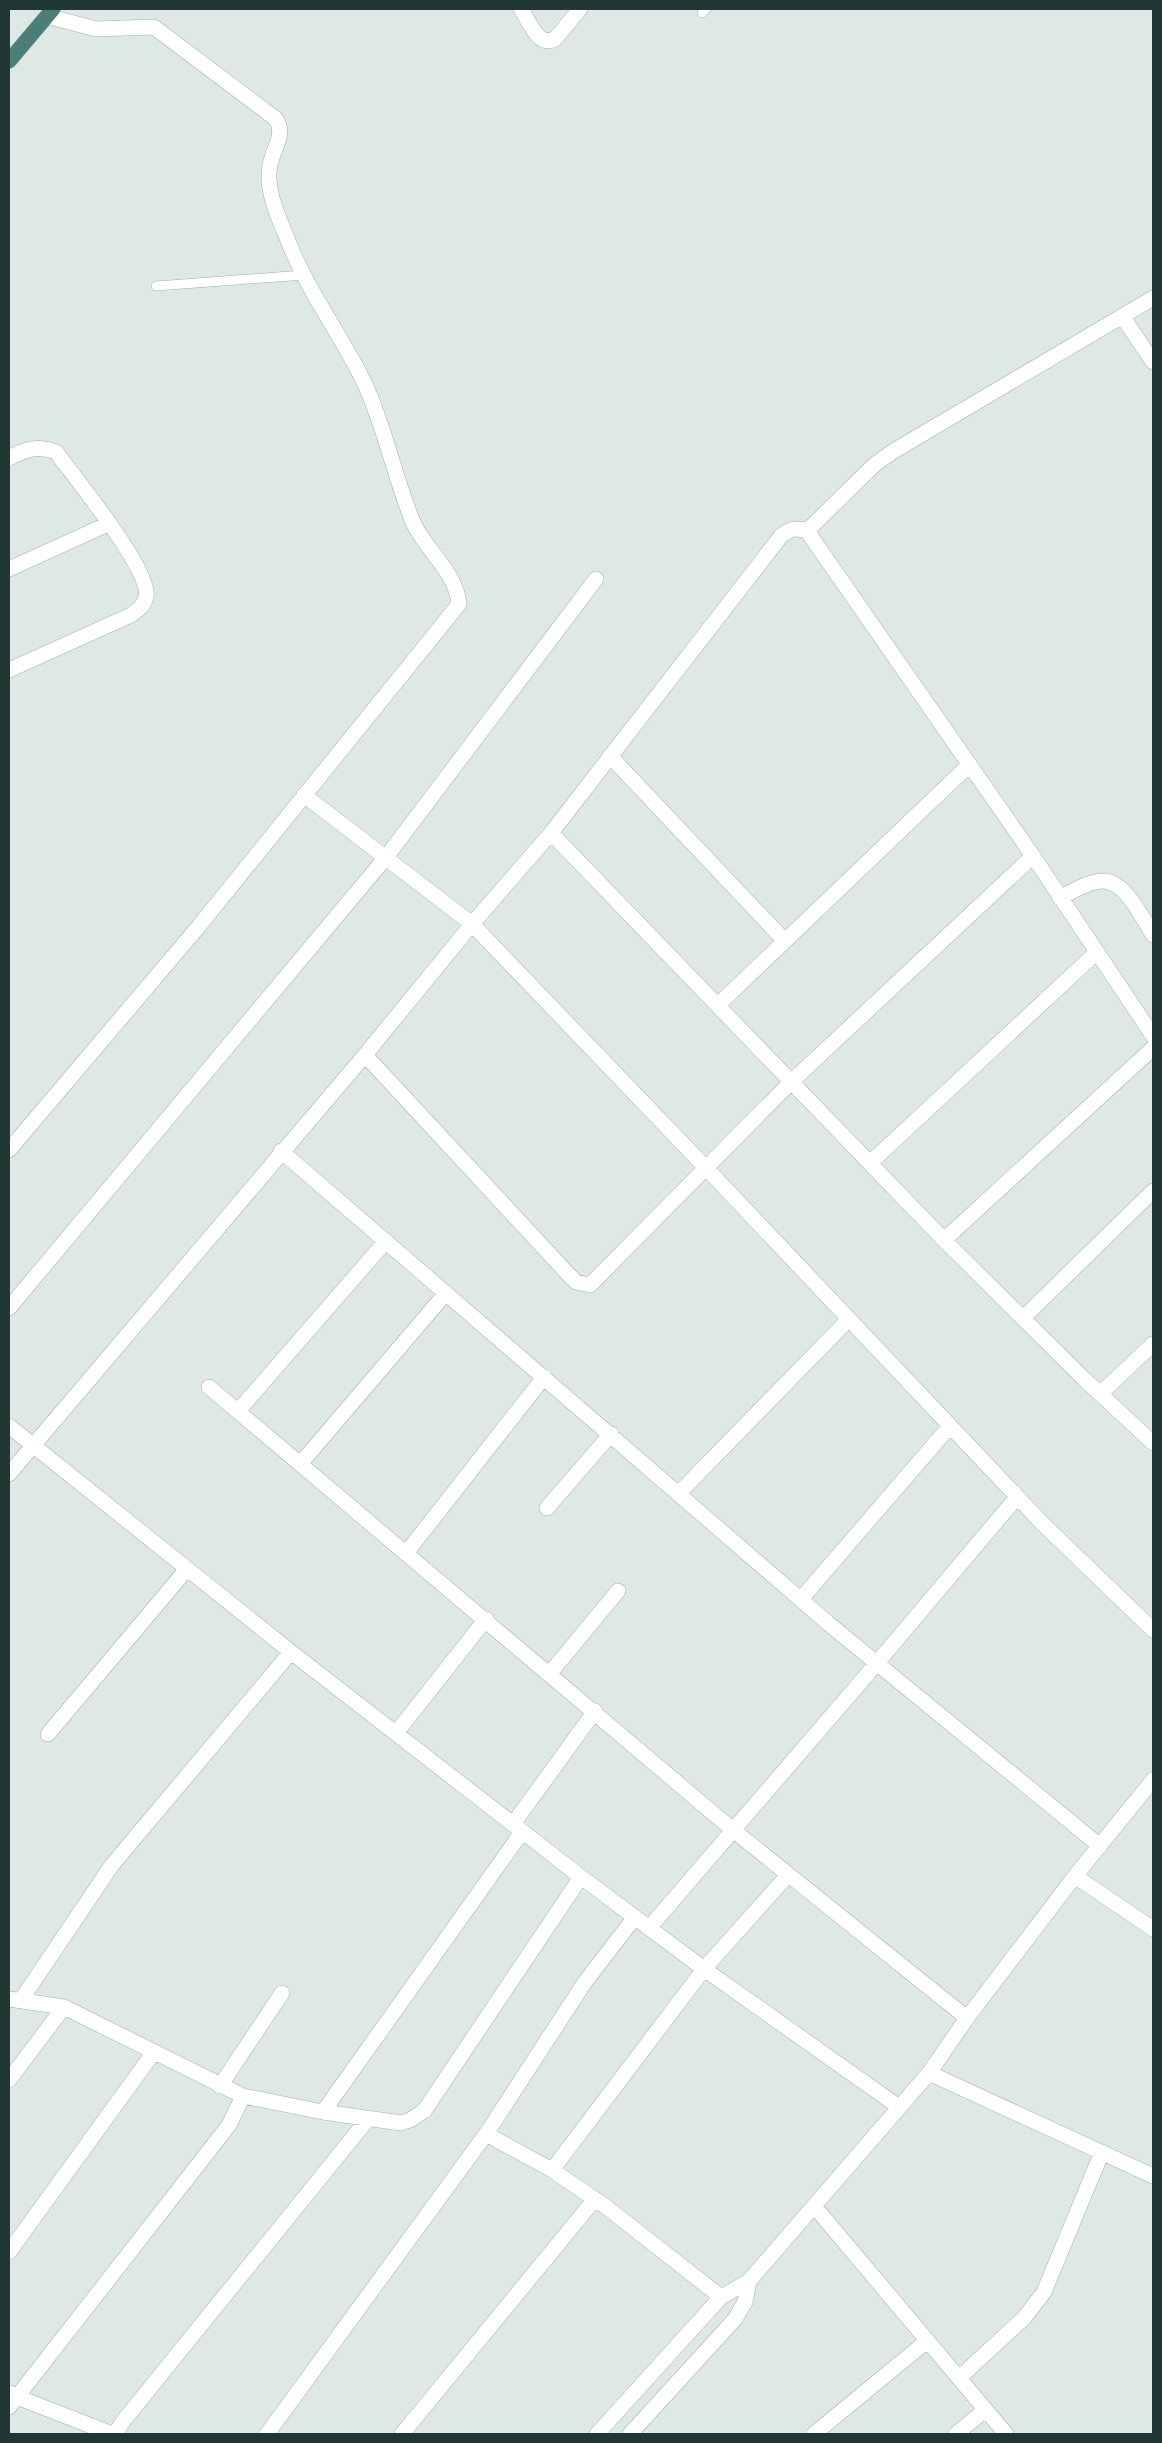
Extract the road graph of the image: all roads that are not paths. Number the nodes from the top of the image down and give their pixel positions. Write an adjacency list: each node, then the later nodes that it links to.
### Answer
1 (521, 9): 2 (street)
2 (580, 9)
3 (50, 12): 4 (highway); 5 (street)
4 (10, 58)
5 (304, 275): 6 (lane); 18 (street)
6 (156, 286)
7 (1153, 298): 8 (street)
8 (1122, 316): 9 (street); 12 (street)
9 (1153, 362)
10 (9, 458): 11 (street)
11 (108, 524): 13 (street); 15 (street)
12 (807, 531): 16 (street); 17 (street)
13 (9, 569)
14 (596, 579): 20 (street)
15 (9, 670)
16 (610, 756): 19 (street); 25 (street)
17 (969, 765): 21 (street); 25 (street)
18 (304, 795): 20 (street); 32 (street)
19 (551, 833): 23 (street); 27 (street)
20 (386, 856): 23 (street); 40 (street)
21 (1033, 856): 22 (street); 31 (street)
22 (1060, 898): 24 (street); 26 (street)
23 (472, 924): 30 (street); 35 (street)
24 (1153, 935)
25 (784, 940): 27 (street)
26 (1097, 952): 28 (street); 34 (street)
27 (718, 1004): 31 (street)
28 (1153, 1036)
29 (1153, 1048): 37 (street)
30 (365, 1055): 33 (street); 35 (street)
31 (791, 1082): 34 (street); 35 (street)
32 (9, 1150)
33 (281, 1151): 38 (street); 52 (street)
34 (870, 1163): 37 (street)
35 (707, 1169): 42 (street)
36 (1153, 1191): 41 (street)
37 (944, 1240): 41 (street)
38 (386, 1241): 39 (street); 47 (street)
39 (446, 1293): 44 (street); 53 (street)
40 (9, 1308)
41 (1023, 1318): 46 (street)
42 (849, 1319): 49 (street); 55 (street)
43 (1153, 1344): 46 (street)
44 (544, 1377): 50 (street); 58 (street)
45 (209, 1387): 47 (street)
46 (1100, 1394): 51 (street)
47 (238, 1411): 53 (street)
48 (9, 1426): 52 (street)
49 (950, 1426): 56 (street); 61 (street)
50 (611, 1434): 55 (street); 57 (street)
51 (1153, 1444)
52 (33, 1446): 54 (street); 59 (street)
53 (301, 1463): 58 (street)
54 (9, 1474)
55 (679, 1493): 61 (street)
56 (1017, 1497): 63 (street); 65 (street)
57 (547, 1508)
58 (407, 1552): 62 (street)
59 (186, 1568): 64 (street); 68 (street)
60 (618, 1591): 66 (street)
61 (800, 1599): 65 (street)
62 (486, 1619): 66 (street); 69 (street)
63 (1153, 1630)
64 (291, 1652): 69 (street); 82 (street)
65 (877, 1663): 72 (street); 73 (street)
66 (550, 1673): 67 (street)
67 (595, 1711): 71 (street); 72 (street)
68 (48, 1734)
69 (396, 1734): 71 (street)
70 (1153, 1780): 73 (street)
71 (517, 1828): 76 (street); 91 (street)
72 (733, 1830): 74 (street); 78 (street)
73 (1100, 1846): 75 (street)
74 (788, 1875): 80 (street); 84 (street)
75 (1075, 1876): 79 (street); 84 (street)
76 (580, 1877): 77 (street); 92 (street)
77 (636, 1916): 78 (street); 93 (street)
78 (649, 1928): 80 (street)
79 (1153, 1929)
80 (704, 1969): 90 (street); 95 (street)
81 (282, 1993): 88 (street)
82 (15, 1999): 83 (street)
83 (64, 2007): 85 (street); 87 (street)
84 (967, 2018): 86 (street)
85 (154, 2052): 88 (street); 99 (street)
86 (929, 2073): 90 (street); 94 (street)
87 (9, 2080)
88 (220, 2086): 89 (street)
89 (243, 2096): 91 (street); 104 (street)
90 (899, 2107): 98 (street)
91 (322, 2112): 92 (street)
92 (368, 2119): 106 (street)
93 (486, 2134): 95 (street); 107 (street)
94 (1102, 2152): 96 (street); 103 (street)
95 (552, 2170): 97 (street)
96 (1153, 2176)
97 (595, 2199): 101 (street); 108 (street)
98 (814, 2206): 100 (street); 102 (street)
99 (9, 2252)
100 (749, 2281): 101 (street); 110 (street)
101 (721, 2297): 109 (street)
102 (927, 2341): 103 (street); 111 (street)
103 (959, 2378): 105 (street)
104 (11, 2399): 106 (street)
105 (985, 2410): 112 (street); 113 (street)
106 (114, 2434)
107 (267, 2434)
108 (402, 2434)
109 (597, 2434)
110 (630, 2434)
111 (814, 2434)
112 (956, 2434)
113 (1006, 2434)

